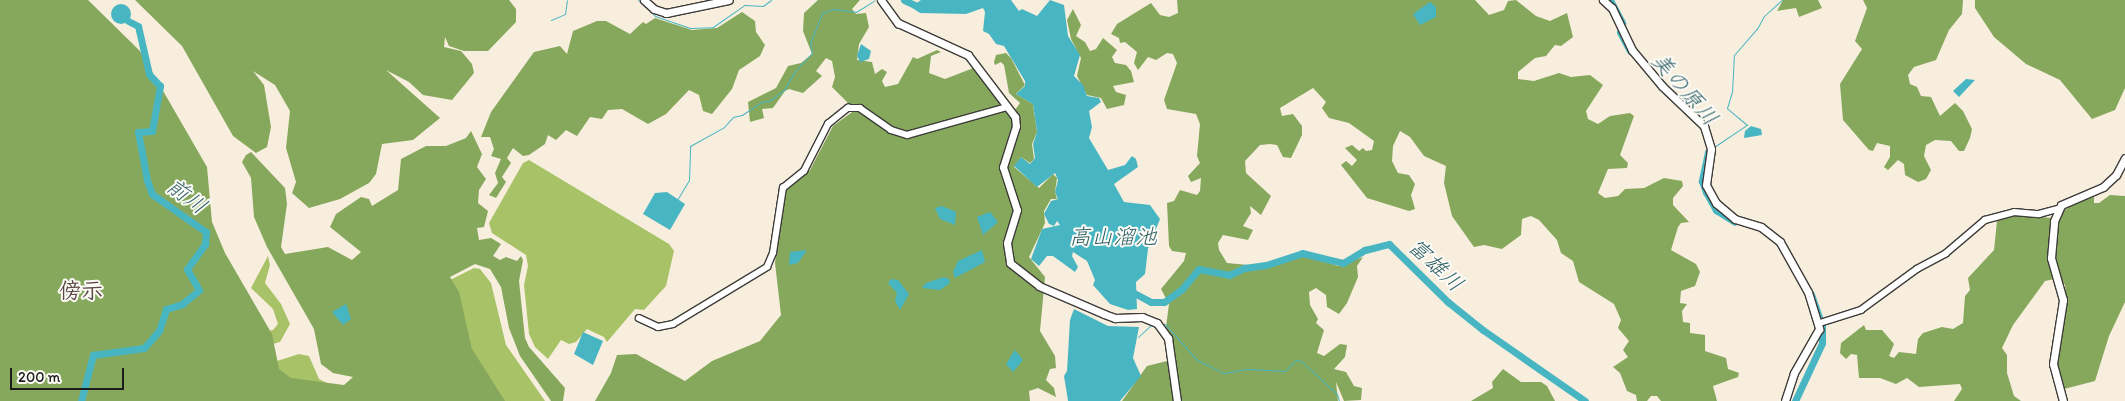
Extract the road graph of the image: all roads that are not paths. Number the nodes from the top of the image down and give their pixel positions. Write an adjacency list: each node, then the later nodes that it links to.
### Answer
1 (644, 0): 2 (main road)
2 (729, 0)
3 (881, 0): 5 (main road)
4 (1604, 0): 9 (main road)
5 (1007, 108): 8 (street); 10 (main road)
6 (2125, 158): 7 (main road)
7 (2058, 209): 9 (street); 12 (main road)
8 (638, 318)
9 (1822, 323): 11 (main road)
10 (1178, 401)
11 (1785, 401)
12 (2063, 401)

